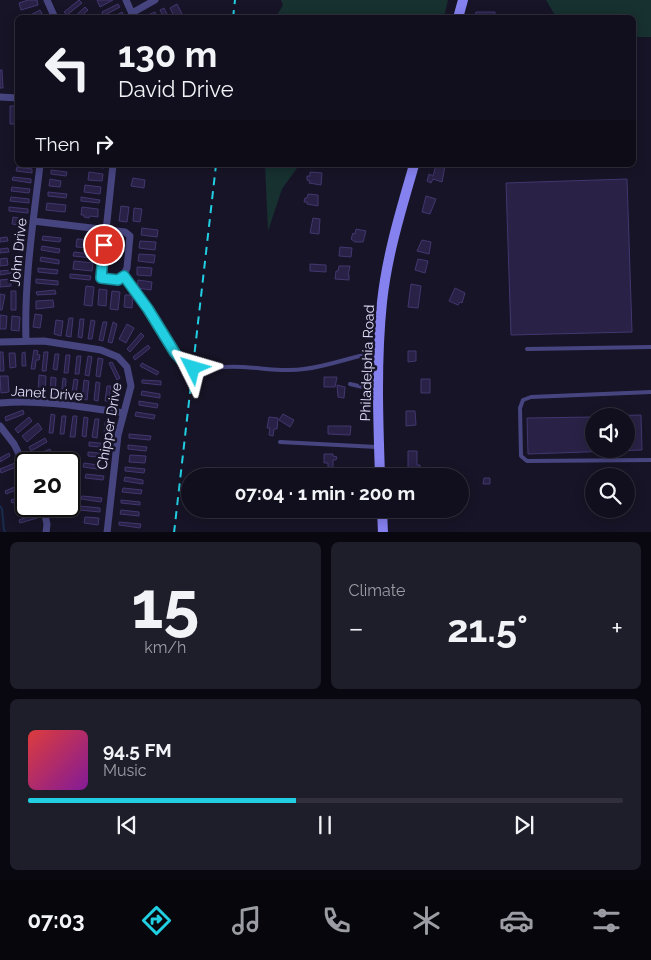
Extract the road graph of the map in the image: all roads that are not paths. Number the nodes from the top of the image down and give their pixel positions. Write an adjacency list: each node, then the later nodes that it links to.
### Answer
1 (47, 0): 5 (street)
2 (126, 0): 6 (street)
3 (155, 0): 6 (street)
4 (463, 0): 7 (main road)
5 (54, 15)
6 (133, 15)
7 (459, 15)
8 (0, 97): 9 (street)
9 (15, 98)
10 (40, 167): 13 (street, John Drive)
11 (113, 167): 14 (street)
12 (413, 167): 20 (main road, Philadelphia Road)
13 (33, 221): 14 (street); 16 (street, John Drive)
14 (105, 229): 15 (street); 15 (street)
15 (124, 276): 20 (lane)
16 (26, 341): 17 (street, Chipper Drive); 25 (street, Chipper Drive)
17 (0, 342)
18 (651, 347): 19 (lane)
19 (527, 349)
20 (378, 352): 22 (main road, Philadelphia Road)
21 (350, 384): 22 (lane)
22 (378, 390): 28 (main road, Philadelphia Road)
23 (651, 392): 30 (lane)
24 (0, 403): 25 (street, Janet Drive)
25 (123, 413): 35 (street, Chipper Drive)
26 (0, 426): 29 (street)
27 (280, 442): 28 (lane)
28 (379, 447): 31 (main road, Philadelphia Road)
29 (18, 452)
30 (651, 460)
31 (380, 468)
32 (45, 517): 34 (street)
33 (382, 518): 36 (main road)
34 (46, 532)
35 (107, 532)
36 (382, 532)

